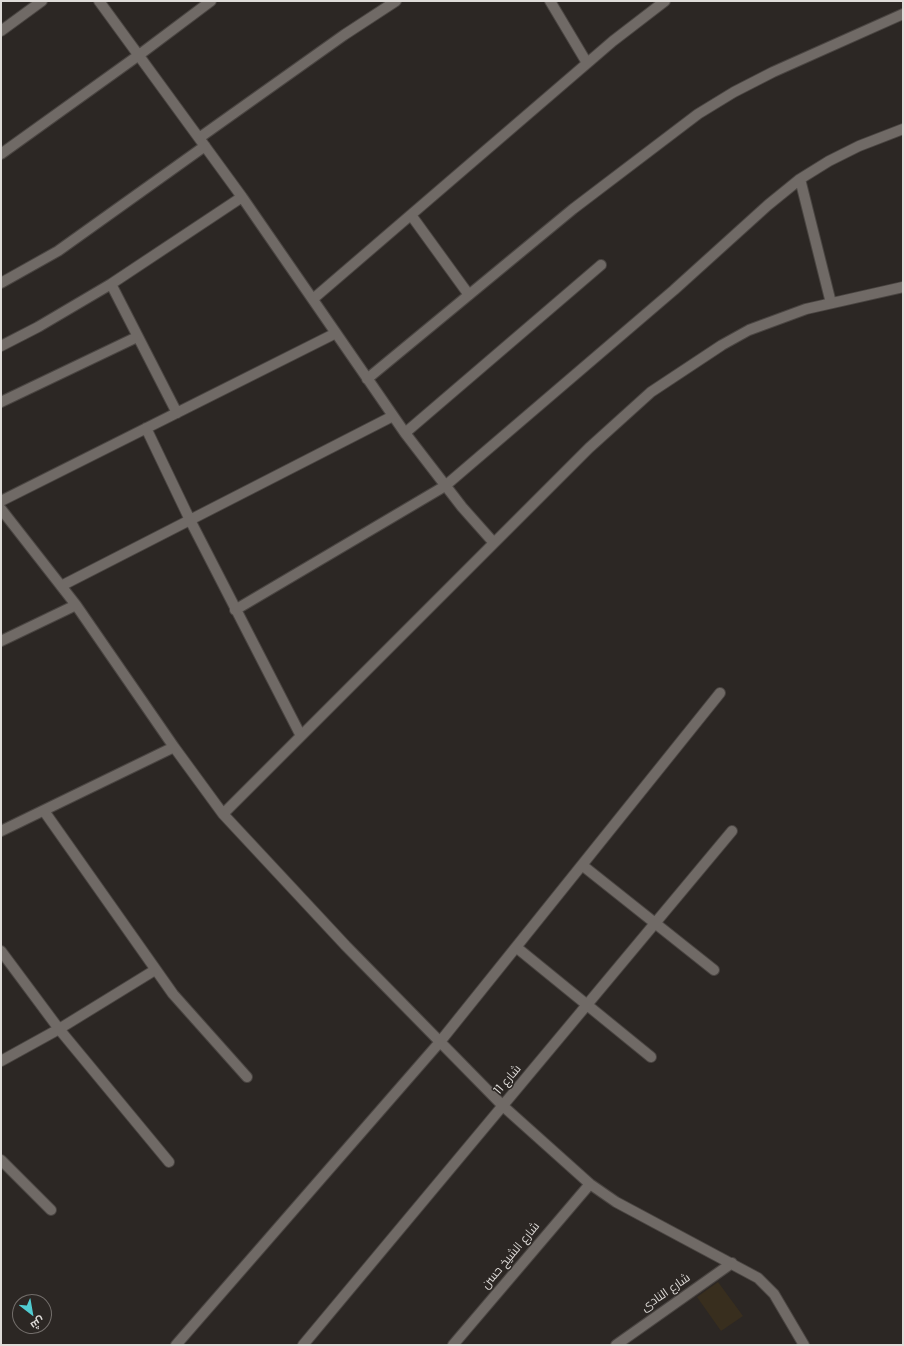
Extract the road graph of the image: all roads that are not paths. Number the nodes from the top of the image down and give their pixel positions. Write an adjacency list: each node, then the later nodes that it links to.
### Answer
1 (42, 1): 8 (street)
2 (99, 1): 9 (street)
3 (211, 1): 9 (street)
4 (396, 1): 12 (street)
5 (550, 1): 10 (street)
6 (665, 1): 10 (street)
7 (903, 14): 21 (street)
8 (1, 31)
9 (139, 55): 12 (street); 13 (street)
10 (587, 63): 16 (street)
11 (903, 129): 14 (street)
12 (202, 142): 15 (street); 18 (street)
13 (1, 154)
14 (800, 179): 23 (street); 33 (street)
15 (242, 197): 19 (street); 22 (street)
16 (411, 215): 21 (street); 22 (street)
17 (601, 265): 32 (street)
18 (1, 283)
19 (111, 284): 25 (street); 26 (street)
20 (903, 287): 23 (street)
21 (469, 295): 27 (street)
22 (313, 300): 24 (street)
23 (831, 303): 37 (street)
24 (336, 333): 27 (street); 29 (street)
25 (137, 337): 28 (street); 29 (street)
26 (1, 346)
27 (367, 379): 30 (street)
28 (1, 402)
29 (177, 413): 31 (street)
30 (393, 416): 32 (street); 36 (street)
31 (146, 428): 34 (street); 36 (street)
32 (405, 433): 33 (street)
33 (445, 486): 37 (street); 40 (street)
34 (1, 501)
35 (1, 509): 38 (street)
36 (190, 520): 38 (street); 40 (street)
37 (494, 543): 43 (street)
38 (61, 586): 39 (street)
39 (76, 605): 41 (street); 44 (street)
40 (235, 610): 43 (street)
41 (1, 641)
42 (720, 693): 49 (street)
43 (301, 736): 46 (street)
44 (174, 747): 45 (street); 46 (street)
45 (44, 810): 47 (street); 53 (street)
46 (223, 814): 57 (street)
47 (1, 831)
48 (732, 831): 50 (street, شارع 11)
49 (582, 865): 50 (street); 51 (street)
50 (655, 924): 54 (street); 55 (street, شارع 11)
51 (516, 947): 55 (street); 57 (street)
52 (1, 951): 56 (street)
53 (155, 970): 56 (street); 60 (street)
54 (714, 970)
55 (587, 1005): 58 (street); 61 (street, شارع 11)
56 (59, 1029): 59 (street); 63 (street)
57 (439, 1042): 61 (street); 67 (street)
58 (651, 1057)
59 (1, 1061)
60 (246, 1077)
61 (503, 1106): 64 (street); 68 (street, شارع 11)
62 (1, 1160): 65 (street)
63 (169, 1162)
64 (590, 1184): 66 (street); 69 (street, شارع الشيخ حسن)
65 (51, 1210)
66 (732, 1263): 70 (street, شارع النادى); 71 (street)
67 (176, 1345)
68 (303, 1345)
69 (453, 1345)
70 (616, 1345)
71 (804, 1345)

